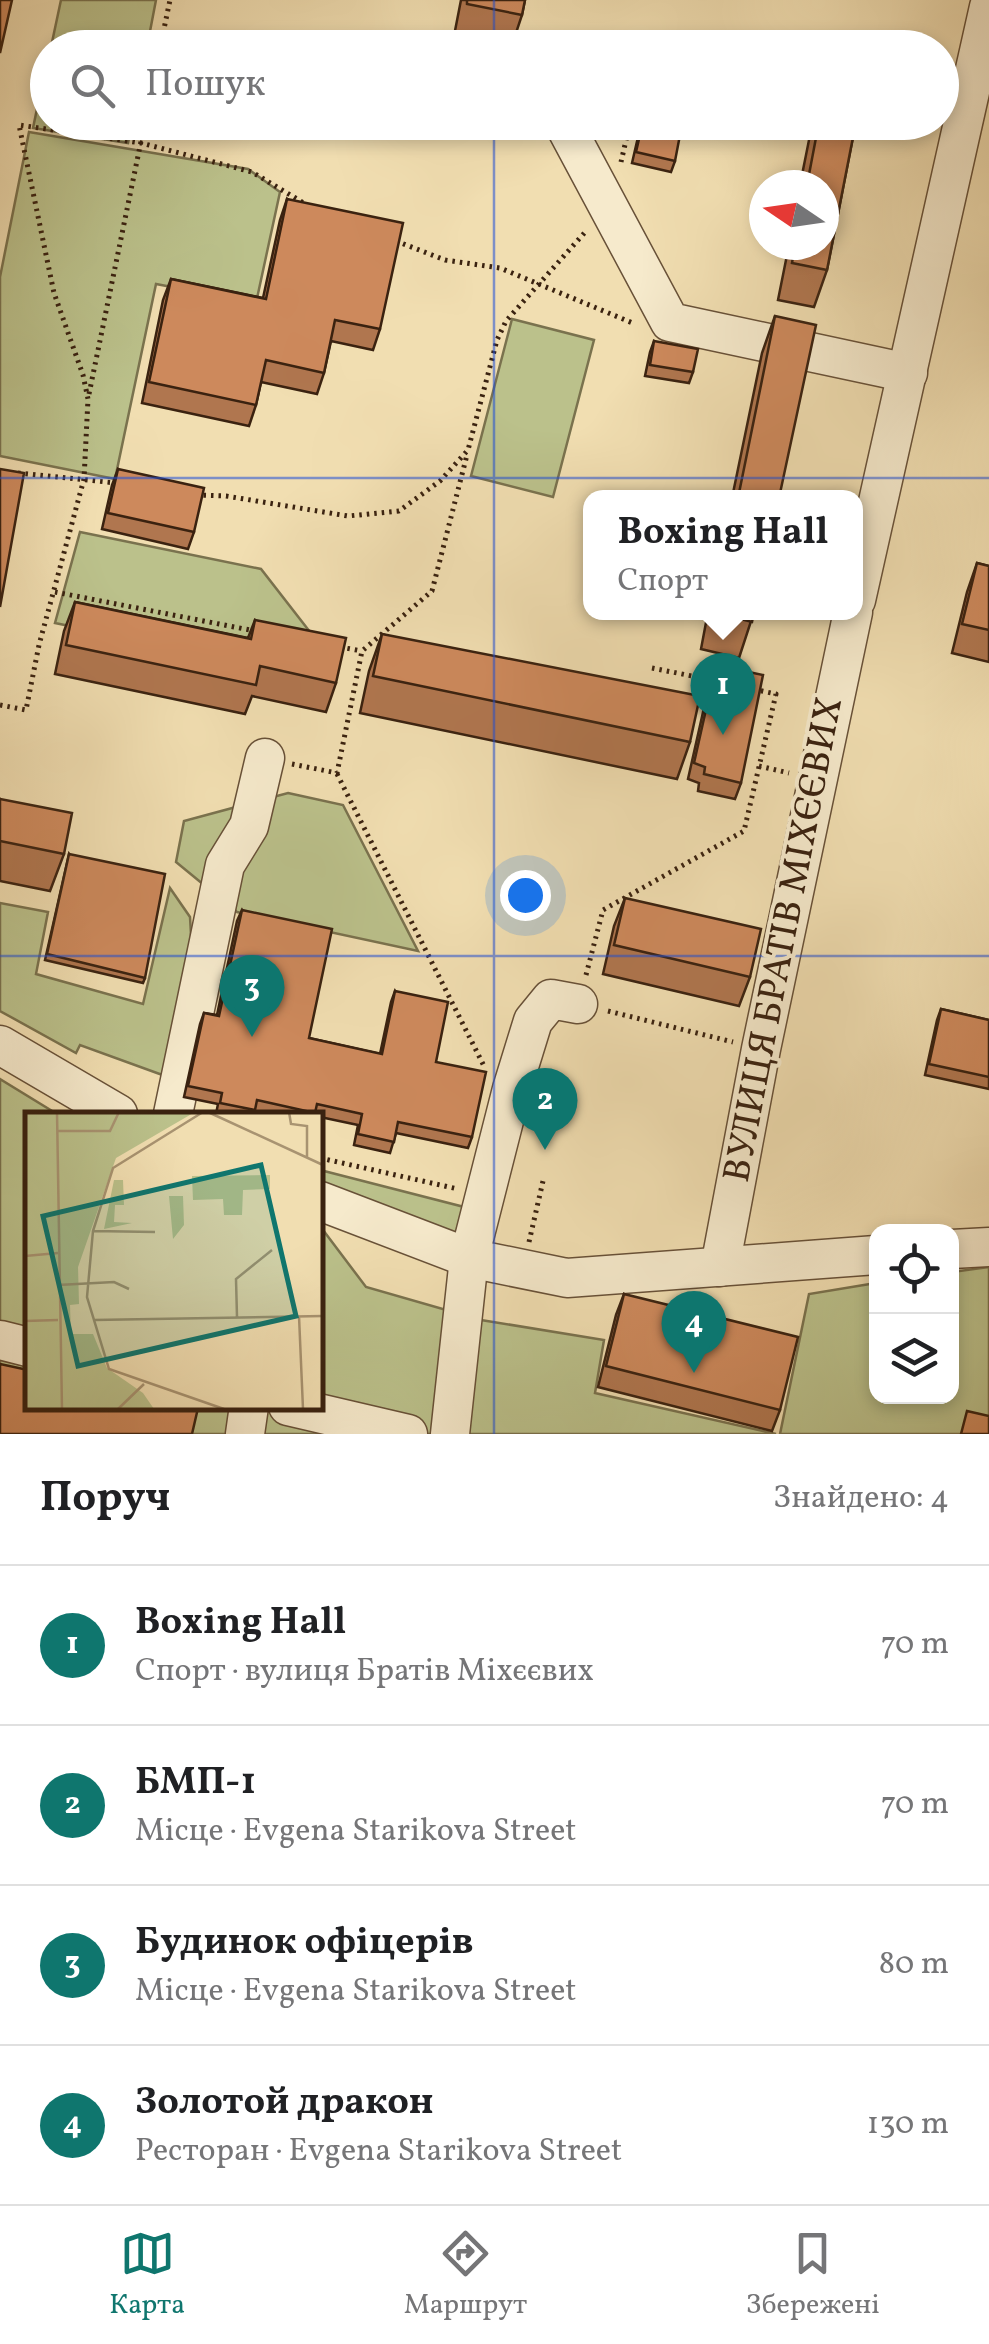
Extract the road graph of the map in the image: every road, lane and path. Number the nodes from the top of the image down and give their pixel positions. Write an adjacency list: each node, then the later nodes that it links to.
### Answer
1 (170, 0): 3 (path)
2 (989, 7): 15 (street)
3 (164, 30)
4 (30, 127): 16 (path)
5 (120, 140): 9 (path)
6 (141, 140): 9 (path)
7 (582, 140): 11 (street)
8 (625, 140): 11 (path)
9 (140, 143): 10 (path); 16 (path)
10 (312, 207)
11 (610, 213): 13 (path); 14 (street)
12 (394, 241): 13 (path)
13 (538, 284): 14 (path); 17 (path)
14 (670, 322): 15 (street)
15 (908, 372): 22 (street)
16 (88, 399): 19 (path)
17 (468, 450): 21 (path); 27 (path)
18 (14, 473): 19 (path)
19 (84, 479): 20 (path); 23 (path)
20 (118, 484)
21 (182, 494)
22 (863, 569)
23 (54, 592): 25 (path); 31 (path)
24 (850, 620): 36 (street, ВУЛИЦЯ БРАТІВ МІХЄЄВИХ)
25 (265, 632)
26 (323, 644): 27 (path)
27 (362, 651): 33 (path)
28 (652, 668): 29 (path)
29 (722, 683)
30 (740, 686): 34 (path)
31 (0, 704)
32 (265, 758): 33 (path); 39 (street)
33 (337, 774): 37 (path)
34 (578, 1004): 36 (path); 37 (street)
35 (0, 1046): 38 (street)
36 (761, 1048): 48 (street, ВУЛИЦЯ БРАТІВ МІХЄЄВИХ)
37 (506, 1111): 42 (street)
38 (115, 1112)
39 (173, 1112)
40 (322, 1158): 42 (path)
41 (543, 1181): 49 (path)
42 (485, 1195): 47 (street)
43 (322, 1202): 47 (street)
44 (989, 1246): 45 (street)
45 (959, 1248)
46 (869, 1256): 48 (street)
47 (469, 1258): 49 (street); 56 (street)
48 (720, 1267): 49 (street)
49 (523, 1269)
50 (0, 1340): 51 (street)
51 (25, 1346)
52 (248, 1409): 54 (street)
53 (301, 1409): 55 (street)
54 (245, 1434)
55 (408, 1434)
56 (450, 1434)

